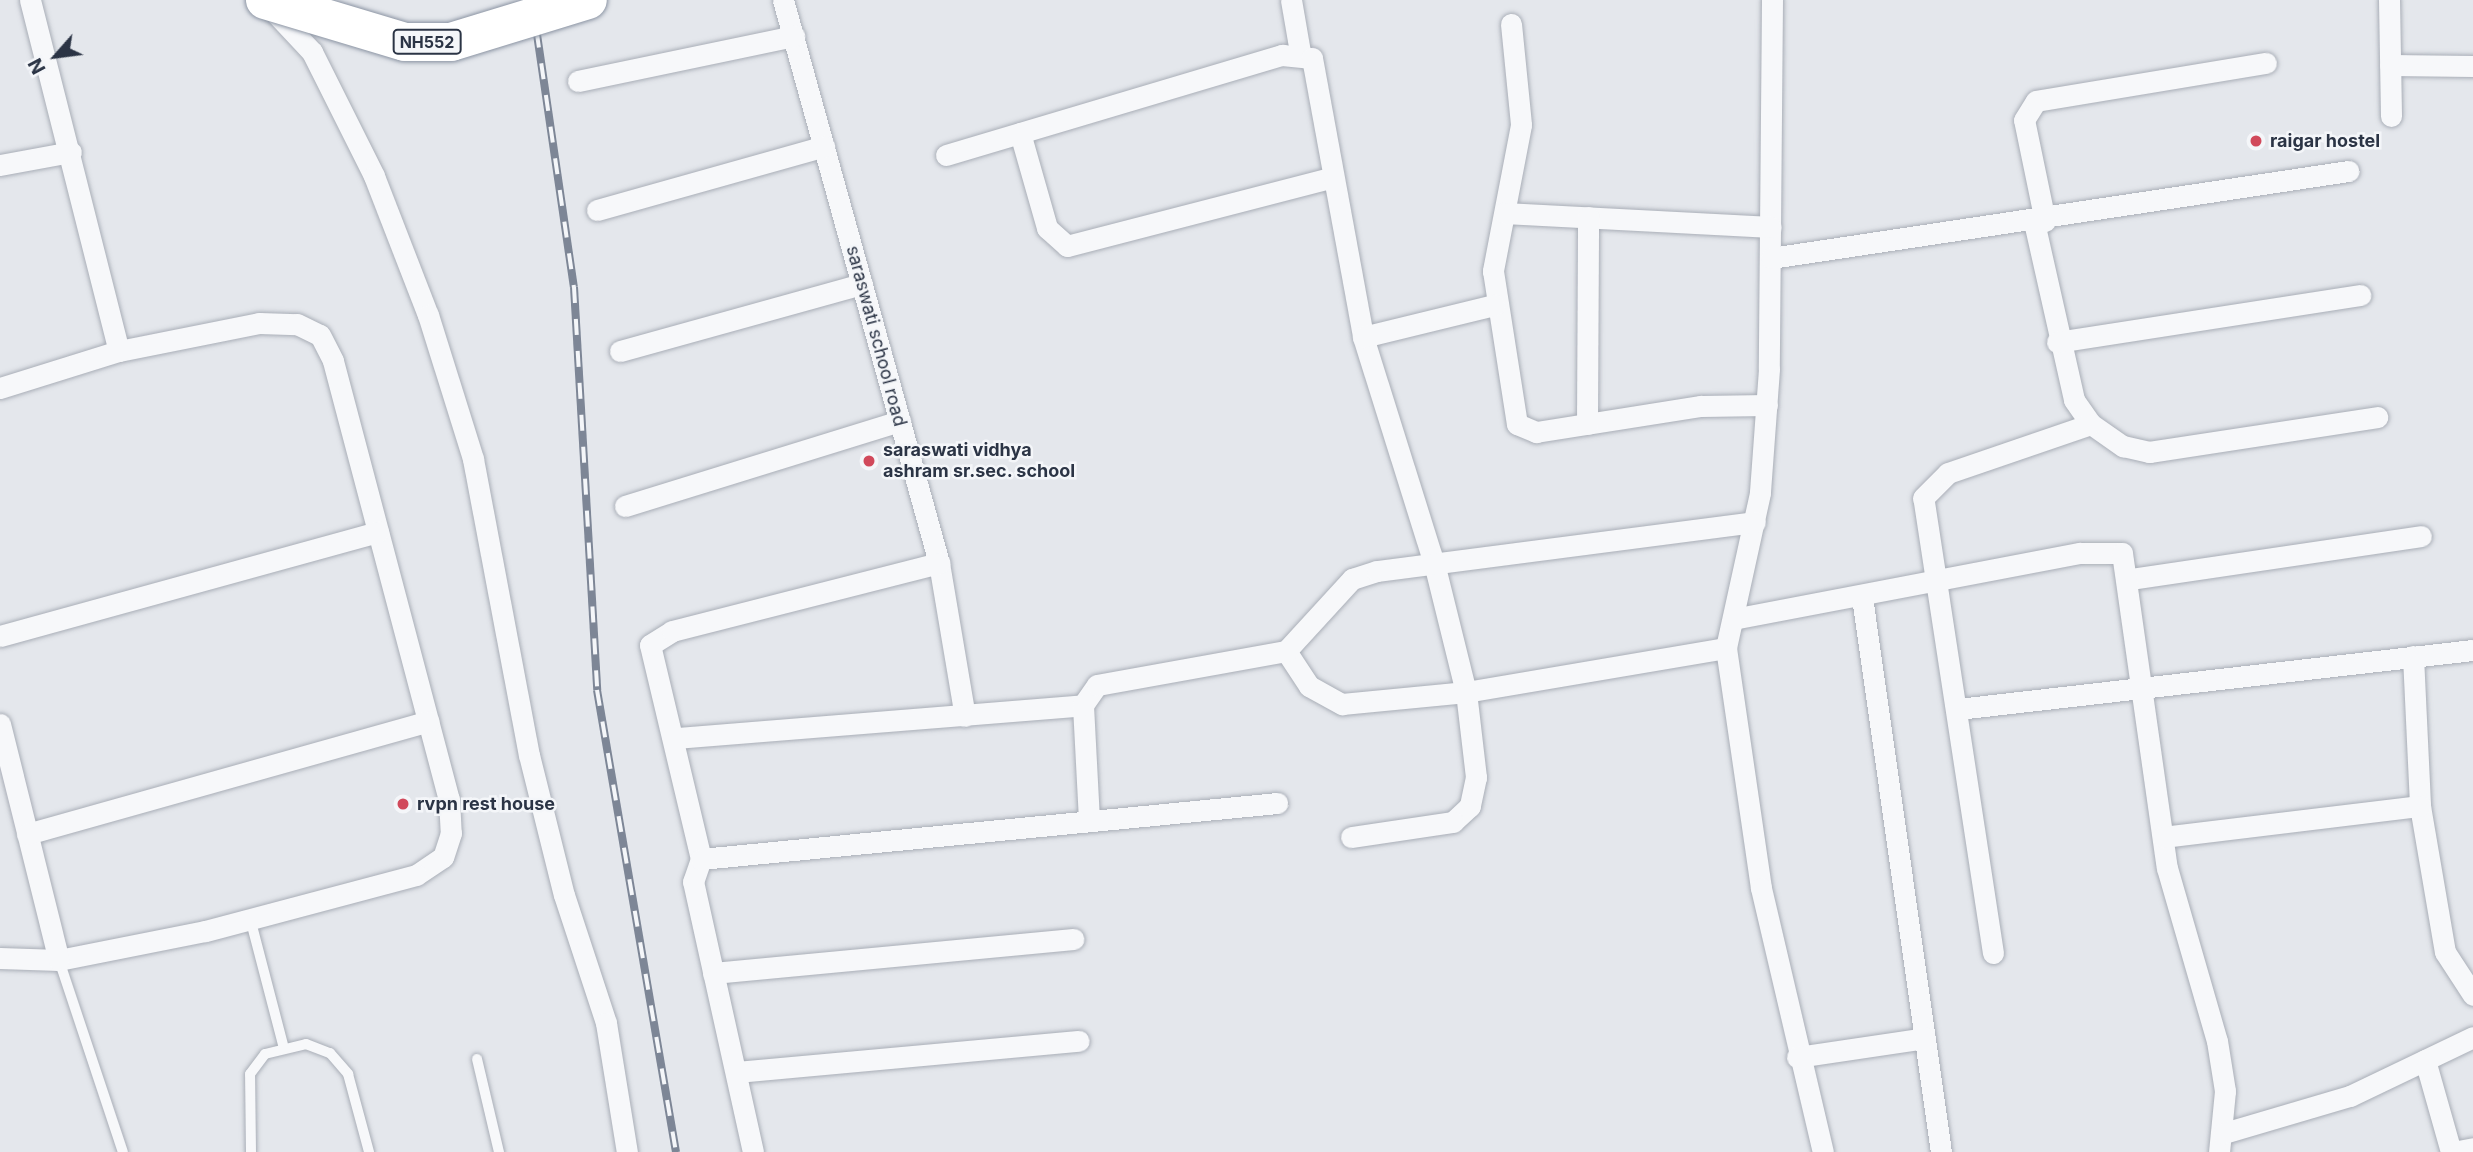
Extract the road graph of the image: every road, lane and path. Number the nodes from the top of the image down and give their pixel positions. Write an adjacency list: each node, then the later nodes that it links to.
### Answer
1 (30, 0): 18 (street)
2 (264, 0): 3 (highway, NH552, bridge); 93 (street)
3 (588, 0)
4 (783, 0): 9 (street, saraswati school road)
5 (1291, 0): 10 (street)
6 (1772, 0): 27 (street)
7 (2389, 0): 12 (street)
8 (1511, 24): 24 (street)
9 (794, 36): 14 (street); 17 (street, saraswati school road)
10 (1300, 52): 16 (street); 22 (street)
11 (2266, 62): 26 (street)
12 (2390, 65): 13 (street); 15 (street)
13 (2473, 66)
14 (578, 81)
15 (2391, 116)
16 (1020, 133): 19 (street); 22 (street)
17 (824, 146): 23 (street); 29 (street, saraswati school road)
18 (71, 152): 20 (street); 34 (street)
19 (946, 155)
20 (0, 165)
21 (2348, 171): 26 (street)
22 (1333, 177): 32 (street)
23 (597, 210)
24 (1505, 213): 25 (street); 31 (street)
25 (1588, 217): 27 (street); 40 (street)
26 (2040, 221): 28 (street); 33 (street)
27 (1771, 227): 28 (street)
28 (1771, 258): 37 (street)
29 (862, 284): 35 (street); 39 (street, saraswati school road)
30 (2360, 295): 33 (street)
31 (1494, 305): 32 (street); 40 (street)
32 (1363, 337): 47 (street)
33 (2057, 342): 41 (street)
34 (119, 351): 36 (street); 44 (street)
35 (620, 351)
36 (0, 388)
37 (1767, 405): 40 (street); 43 (street)
38 (2377, 417): 41 (street)
39 (900, 421): 42 (street); 46 (street, saraswati school road)
40 (1587, 424)
41 (2091, 424): 49 (street)
42 (625, 506)
43 (1755, 522): 47 (street); 51 (street)
44 (378, 532): 52 (street); 62 (street)
45 (2421, 536): 48 (street)
46 (939, 563): 61 (street, saraswati school road); 64 (street)
47 (1434, 563): 55 (street); 58 (street)
48 (2130, 579): 49 (street); 57 (street)
49 (1936, 582): 50 (street); 60 (street)
50 (1862, 597): 51 (street); 80 (street)
51 (1733, 619): 53 (street)
52 (0, 636)
53 (1726, 648): 58 (street); 83 (street)
54 (2473, 650): 56 (street)
55 (1286, 651): 58 (street); 59 (street)
56 (2413, 656): 57 (street); 66 (street)
57 (2144, 685): 60 (street); 70 (street)
58 (1466, 692): 69 (street)
59 (1083, 705): 61 (street); 67 (street)
60 (1958, 709): 74 (street)
61 (965, 716): 64 (street)
62 (428, 721): 68 (street); 72 (street)
63 (0, 724): 68 (street)
64 (676, 738): 71 (street)
65 (1277, 803): 67 (street)
66 (2420, 806): 70 (street); 78 (street)
67 (1089, 820): 71 (street)
68 (27, 834): 76 (street)
69 (1351, 837)
70 (2163, 837): 87 (street)
71 (701, 859): 77 (street)
72 (250, 918): 76 (street); 82 (lane)
73 (1073, 939): 77 (street)
74 (1993, 953)
75 (0, 958): 76 (street)
76 (59, 960): 89 (lane)
77 (713, 973): 86 (street)
78 (2473, 995)
79 (2473, 1037): 85 (street)
80 (1925, 1038): 83 (street); 96 (street)
81 (1079, 1041): 86 (street)
82 (283, 1045): 90 (lane); 91 (lane)
83 (1797, 1057): 95 (street)
84 (477, 1059): 92 (lane)
85 (2425, 1060): 87 (street); 97 (street)
86 (736, 1072): 94 (street)
87 (2222, 1143)
88 (2473, 1148): 97 (street)
89 (123, 1152)
90 (251, 1152)
91 (369, 1152)
92 (499, 1152)
93 (627, 1152)
94 (753, 1152)
95 (1822, 1152)
96 (1941, 1152)
97 (2452, 1152)

